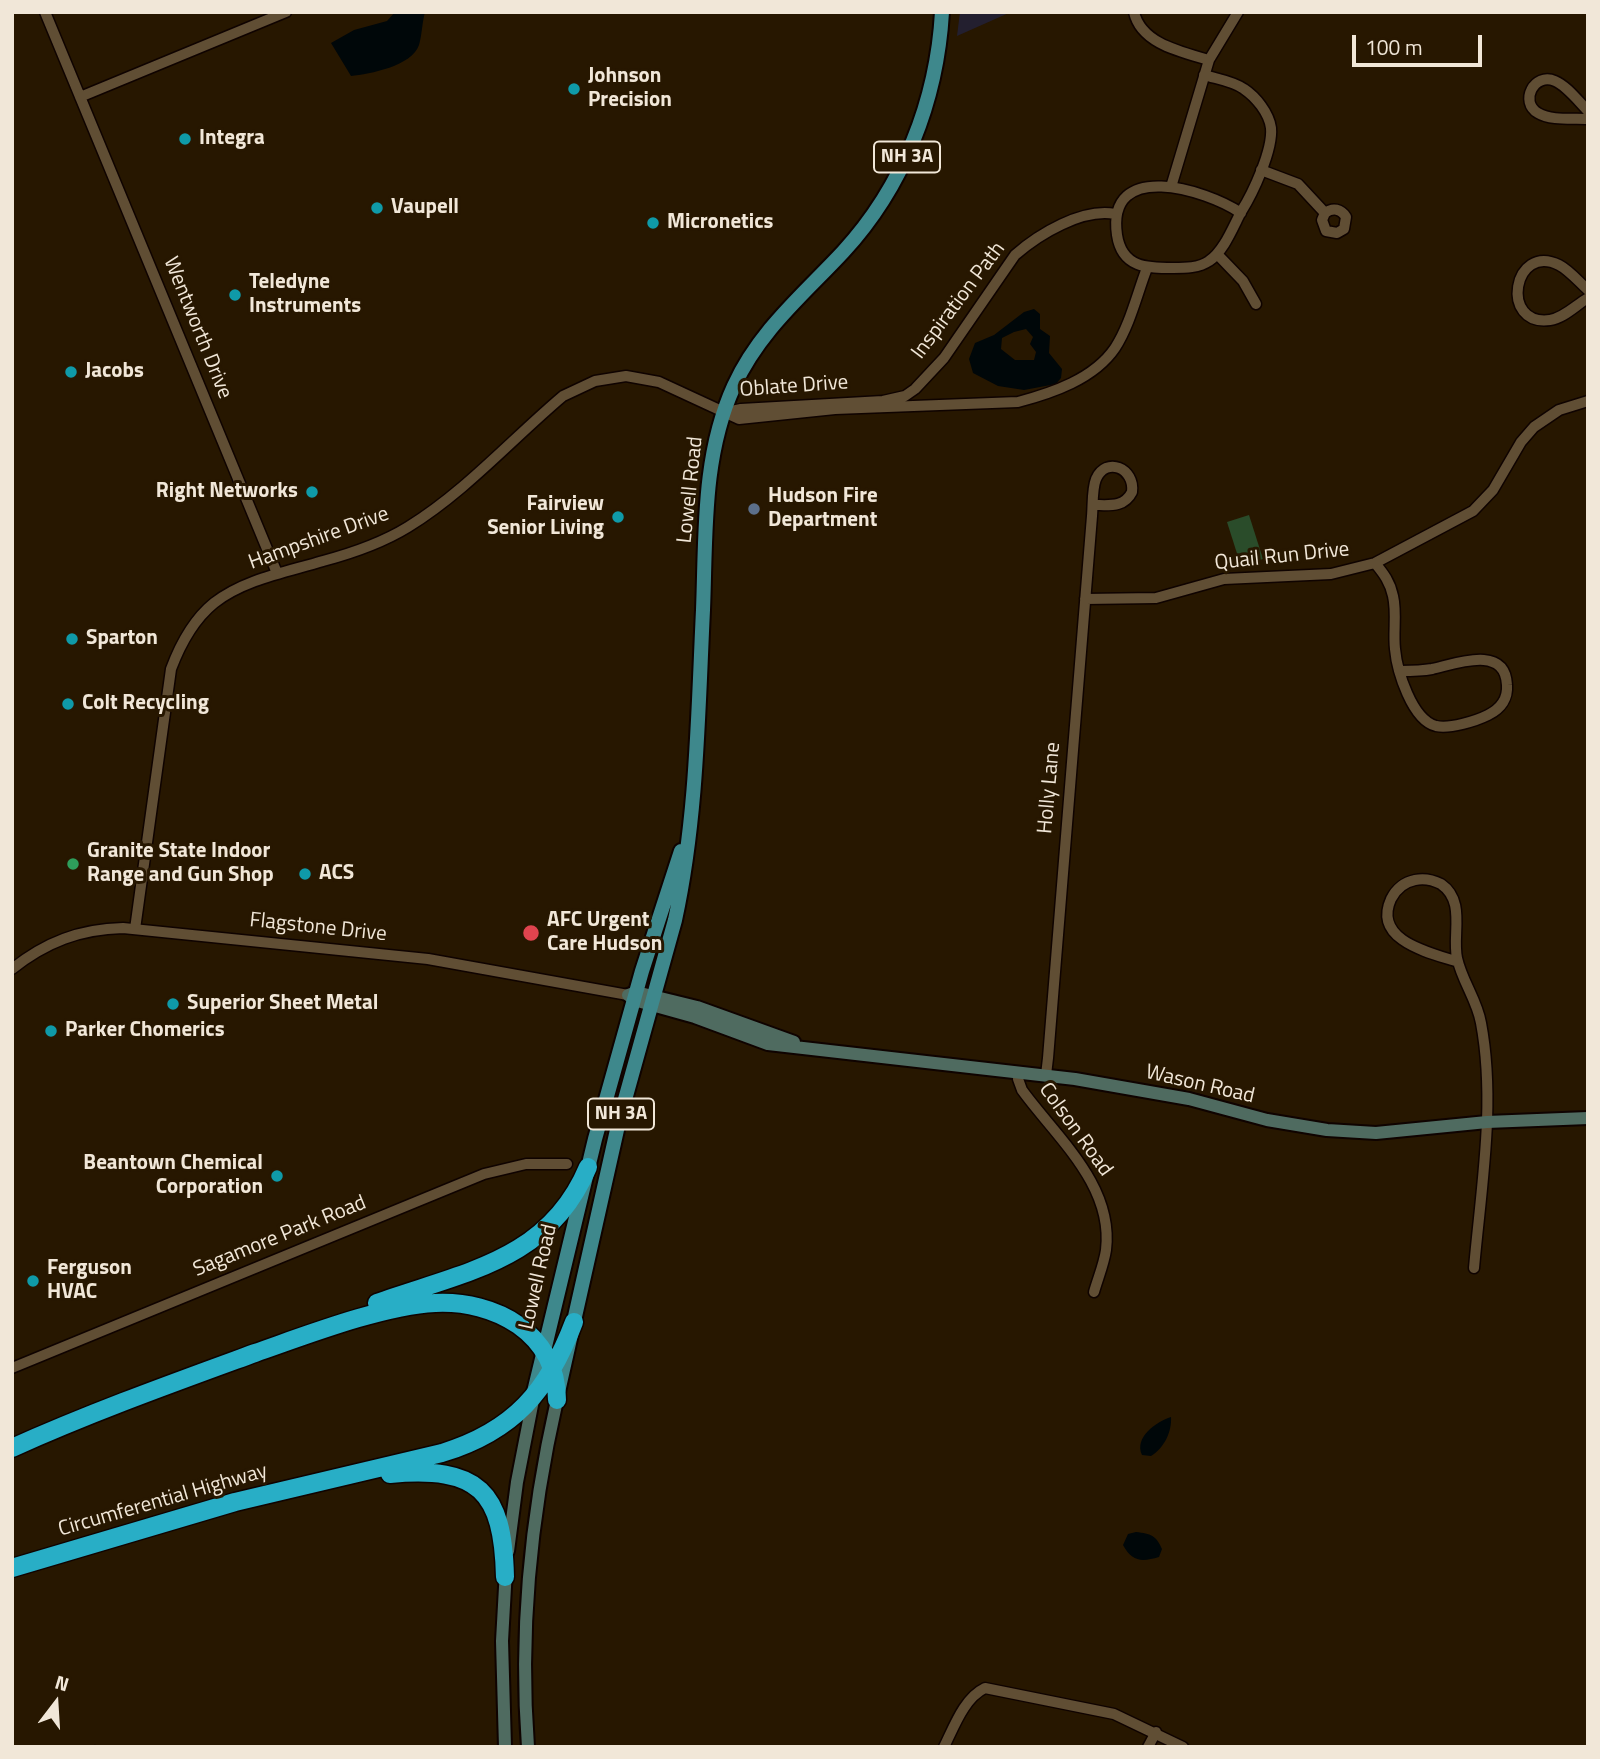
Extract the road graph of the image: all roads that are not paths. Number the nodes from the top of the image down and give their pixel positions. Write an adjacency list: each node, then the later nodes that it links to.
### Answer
1 (44, 12): 8 (street, Wentworth Drive)
2 (286, 12): 8 (street)
3 (942, 12): 24 (main road, Lowell Road / NH 3A)
4 (1134, 12): 6 (street)
5 (1238, 12): 6 (street)
6 (1209, 60): 7 (street)
7 (1204, 75): 11 (street); 12 (street)
8 (80, 97): 27 (street, Wentworth Drive)
9 (1588, 111): 10 (street)
10 (1588, 119)
11 (1261, 170): 13 (street); 14 (street)
12 (1171, 187): 13 (street); 15 (street)
13 (1241, 213): 16 (street)
14 (1325, 213)
15 (1115, 214): 17 (street); 21 (street, Inspiration Path)
16 (1217, 254): 17 (street); 20 (street)
17 (1147, 268): 23 (street, Oblate Drive)
18 (1588, 290): 19 (street)
19 (1588, 298)
20 (1256, 304)
21 (915, 389): 23 (street); 24 (street, Oblate Drive)
22 (1588, 401): 26 (street, Quail Run Drive)
23 (916, 407): 24 (street, Oblate Drive)
24 (723, 413): 27 (street, Hampshire Drive); 30 (main road, Lowell Road / NH 3A)
25 (1093, 505): 25 (street, Holly Lane); 28 (street, Holly Lane)
26 (1375, 563): 28 (street, Quail Run Drive); 29 (street)
27 (278, 573): 31 (street, Hampshire Drive)
28 (1085, 598): 37 (street, Holly Lane)
29 (1400, 671): 29 (street)
30 (689, 830): 34 (main road, Lowell Road / NH 3A); 35 (main road, Lowell Road / NH 3A)
31 (135, 929): 33 (street, Flagstone Drive); 34 (street, Flagstone Drive)
32 (1458, 962): 32 (street); 39 (street)
33 (12, 969)
34 (633, 996): 35 (street, Wason Road); 41 (main road, Lowell Road / NH 3A)
35 (652, 1001): 36 (street, Wason Road); 44 (main road, Lowell Road / NH 3A)
36 (1019, 1072): 37 (street, Wason Road); 43 (street, Colson Road)
37 (1046, 1075): 39 (street, Wason Road)
38 (1588, 1118): 39 (street, Wason Road)
39 (1486, 1122): 42 (street)
40 (566, 1164): 47 (street, Sagamore Park Road)
41 (588, 1167): 45 (highway); 46 (main road, Lowell Road / NH 3A)
42 (1474, 1268)
43 (1094, 1292)
44 (574, 1322): 48 (highway); 50 (main road, Lowell Road / NH 3A)
45 (281, 1344): 46 (highway); 51 (highway)
46 (544, 1351): 48 (highway); 49 (main road, Lowell Road / NH 3A)
47 (12, 1368)
48 (553, 1369): 49 (highway); 50 (highway)
49 (533, 1400): 52 (highway); 54 (street, Lowell Road / NH 3A)
50 (556, 1400): 57 (street, Lowell Road / NH 3A)
51 (12, 1448)
52 (328, 1480): 53 (highway, Circumferential Highway); 54 (highway)
53 (12, 1568)
54 (505, 1577): 56 (street, Lowell Road / NH 3A)
55 (1156, 1732): 58 (street); 59 (street); 60 (street)
56 (505, 1747)
57 (528, 1747)
58 (944, 1747)
59 (1148, 1747)
60 (1183, 1747)

